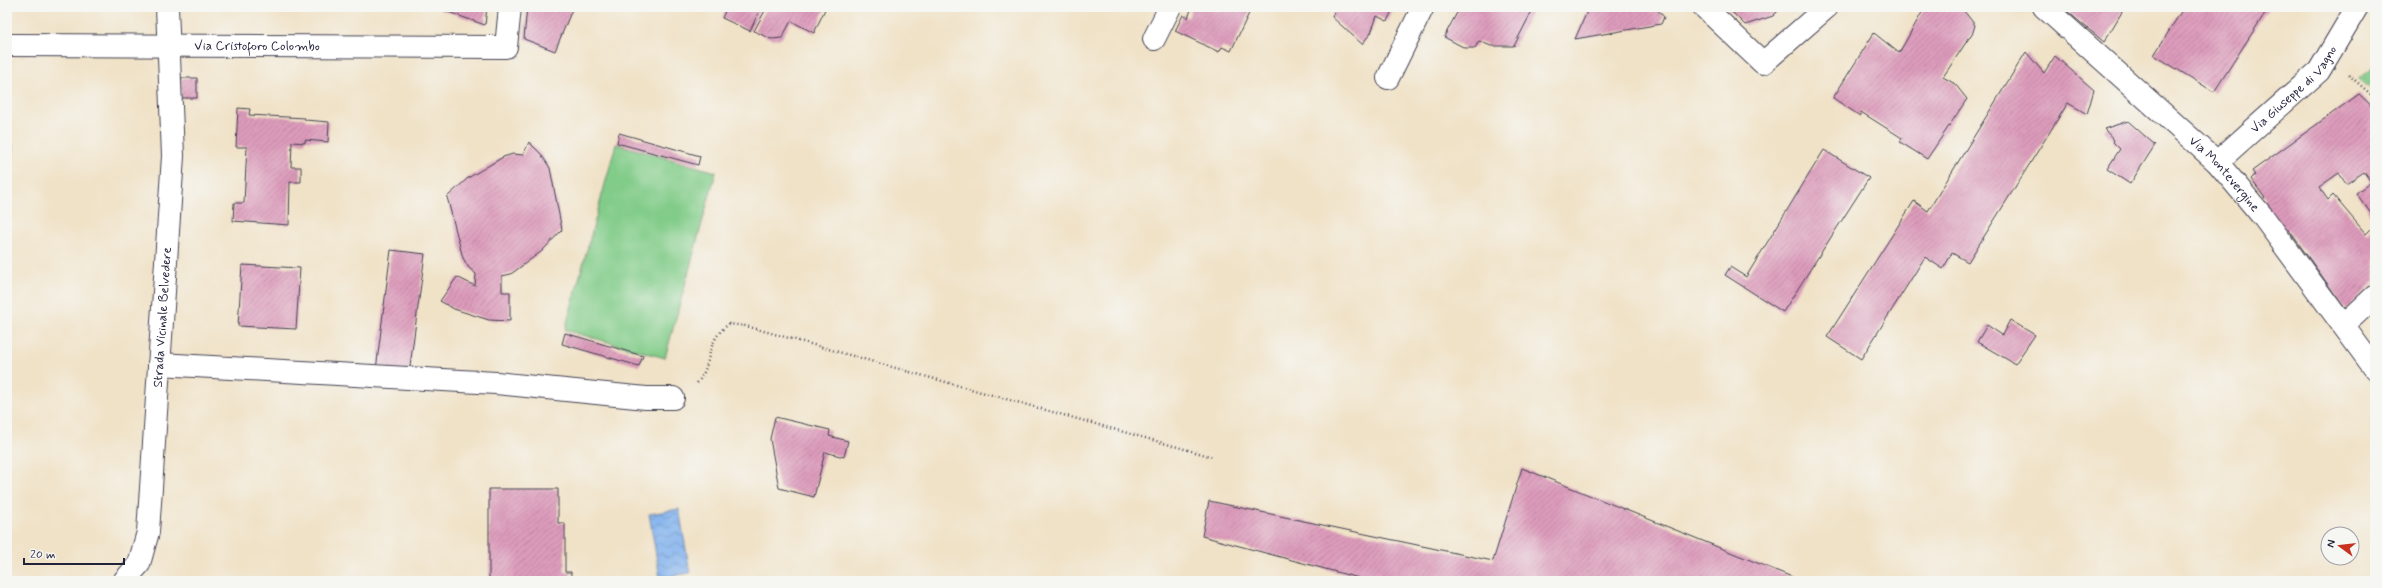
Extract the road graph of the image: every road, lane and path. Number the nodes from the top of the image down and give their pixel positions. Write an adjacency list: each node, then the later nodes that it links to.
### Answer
1 (167, 7): 11 (street, Strada Vicinale Belvedere)
2 (510, 7): 11 (street, Via Cristoforo Colombo)
3 (1170, 7): 9 (street)
4 (1423, 7): 13 (street)
5 (1704, 7): 6 (street)
6 (1827, 7)
7 (2044, 7): 15 (street, Via Montevergine)
8 (2357, 7): 12 (street, Via Giuseppe di Vagno)
9 (1154, 39)
10 (7, 45): 11 (street, Via Cristoforo Colombo)
11 (169, 47): 18 (street, Strada Vicinale Belvedere)
12 (2328, 57): 14 (path); 15 (street, Via Giuseppe di Vagno)
13 (1388, 78)
14 (2375, 98)
15 (2217, 162): 17 (street, Via Montevergine)
16 (2375, 296): 17 (street)
17 (2344, 325): 19 (street, Via Montevergine)
18 (159, 364): 20 (street); 22 (street, Strada Vicinale Belvedere)
19 (2375, 369)
20 (673, 398): 21 (path)
21 (1212, 457)
22 (124, 581)

